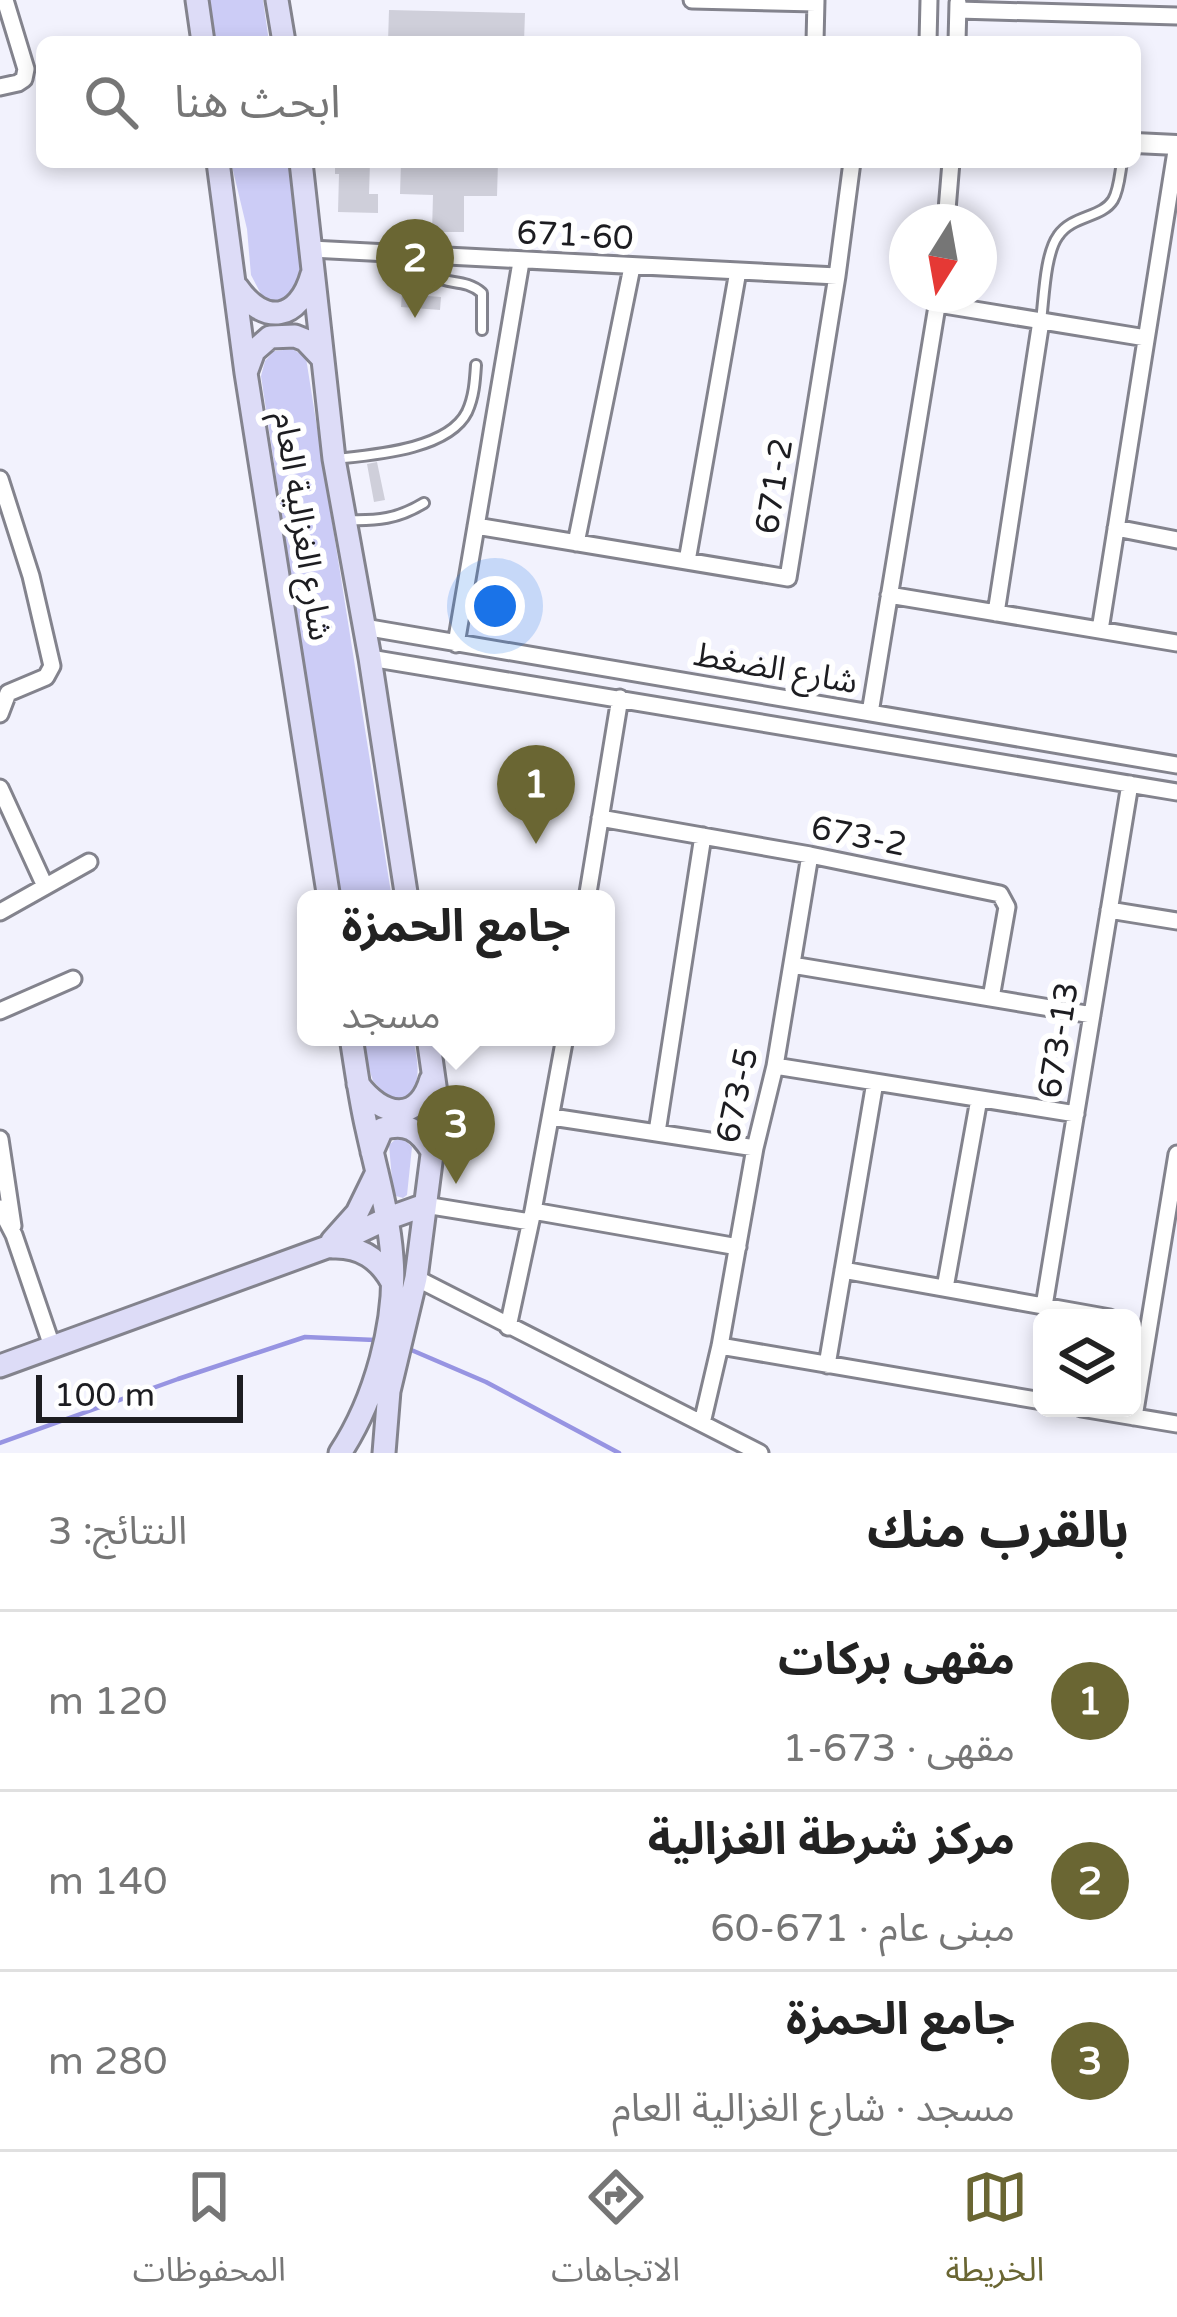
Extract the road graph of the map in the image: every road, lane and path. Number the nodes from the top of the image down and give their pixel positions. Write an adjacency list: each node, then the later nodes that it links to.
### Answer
1 (5, 0): 15 (street)
2 (197, 0): 10 (main road)
3 (277, 0): 11 (main road)
4 (692, 0): 5 (street)
5 (714, 0): 7 (street)
6 (929, 0): 13 (street)
7 (816, 2): 12 (street)
8 (958, 5): 9 (street); 14 (street)
9 (1177, 16)
10 (202, 36)
11 (283, 36)
12 (815, 36)
13 (928, 36)
14 (957, 36)
15 (0, 87)
16 (1141, 143): 17 (street)
17 (1177, 145): 27 (street)
18 (219, 168): 32 (main road, شارع الغزالية العام)
19 (302, 168): 25 (main road, شارع الغزالية العام)
20 (851, 168): 31 (street, 671-2)
21 (950, 168): 23 (street)
22 (1121, 168): 35 (lane)
23 (948, 204)
24 (423, 257): 25 (street, 671-60); 26 (street, 671-60); 36 (lane)
25 (312, 259): 32 (main road); 38 (main road, شارع الغزالية العام)
26 (521, 262): 28 (street, 671-60); 45 (street)
27 (1158, 264): 29 (street); 37 (street)
28 (632, 267): 30 (street, 671-60); 48 (street)
29 (1177, 268)
30 (738, 272): 31 (street, 671-60); 49 (street)
31 (837, 276): 49 (street, 671-2)
32 (233, 281): 40 (main road, شارع الغزالية العام)
33 (937, 312): 50 (street)
34 (997, 312): 35 (street)
35 (1041, 321): 37 (street); 51 (street)
36 (482, 330)
37 (1146, 338): 46 (street)
38 (323, 359): 40 (main road); 41 (main road, شارع الغزالية العام)
39 (476, 365): 41 (lane)
40 (247, 373): 71 (main road, شارع الغزالية العام)
41 (334, 459): 44 (main road, شارع الغزالية العام)
42 (0, 479): 60 (street)
43 (424, 503): 44 (lane)
44 (345, 520): 52 (main road, شارع الغزالية العام)
45 (476, 526): 48 (street, 671-2); 55 (street)
46 (1116, 528): 47 (street); 53 (street)
47 (1177, 540)
48 (576, 543): 49 (street, 671-2)
49 (687, 561)
50 (889, 595): 51 (street); 59 (street)
51 (996, 613): 53 (street)
52 (364, 627): 55 (street, شارع الضغط); 56 (main road, شارع الغزالية العام)
53 (1100, 630): 54 (street)
54 (1177, 643)
55 (456, 644): 57 (street, شارع الضغط)
56 (370, 658): 58 (street, شارع الضغط); 72 (main road, شارع الغزالية العام)
57 (725, 688): 59 (street, شارع الضغط); 61 (street)
58 (620, 698): 61 (street, شارع الضغط); 66 (street)
59 (869, 713): 62 (street, شارع الضغط)
60 (0, 714)
61 (721, 715): 63 (street, شارع الضغط)
62 (1177, 765)
63 (1130, 784): 65 (street, شارع الضغط); 74 (street, 673-13)
64 (0, 788): 70 (street)
65 (1177, 792)
66 (600, 818): 67 (street, 673-2); 73 (street)
67 (703, 836): 68 (street, 673-2); 92 (street)
68 (810, 855): 77 (street, 673-5); 79 (street, 673-2)
69 (89, 862): 70 (street)
70 (45, 886): 75 (street)
71 (328, 890)
72 (406, 890)
73 (588, 890)
74 (1109, 910): 76 (street); 81 (street, 673-13)
75 (0, 912)
76 (1177, 921)
77 (792, 965): 79 (street); 85 (street, 673-5)
78 (73, 979): 80 (street)
79 (991, 998): 81 (street)
80 (0, 1011)
81 (1092, 1015): 90 (street, 673-13)
82 (352, 1046): 88 (main road)
83 (430, 1046): 86 (main road)
84 (564, 1046): 91 (street)
85 (775, 1066): 87 (street); 94 (street, 673-5)
86 (434, 1071): 88 (main road); 95 (main road)
87 (875, 1082): 89 (street); 106 (street)
88 (358, 1084): 97 (main road)
89 (979, 1099): 90 (street); 109 (street)
90 (1076, 1114): 110 (street, 673-13)
91 (552, 1117): 92 (street); 100 (street)
92 (657, 1132): 94 (street)
93 (0, 1138): 102 (street)
94 (754, 1148): 104 (street, 673-5)
95 (432, 1151): 97 (main road); 98 (main road)
96 (1177, 1154): 105 (street)
97 (375, 1162): 101 (main road); 103 (main road)
98 (425, 1205): 100 (street); 101 (main road); 107 (main road)
99 (0, 1208): 102 (street)
100 (532, 1217): 104 (street); 113 (street)
101 (386, 1219): 103 (main road); 108 (main road)
102 (14, 1235): 115 (street)
103 (327, 1247): 108 (main road); 115 (main road)
104 (738, 1247): 114 (street, 673-5)
105 (1169, 1258): 112 (street)
106 (843, 1270): 109 (street); 116 (street)
107 (416, 1278): 113 (street); 123 (main road)
108 (392, 1282): 122 (main road)
109 (945, 1288): 110 (street)
110 (1044, 1306): 111 (street)
111 (1060, 1309)
112 (1141, 1321)
113 (508, 1327): 120 (street)
114 (720, 1346): 116 (street); 120 (street, 673-5)
115 (52, 1349): 117 (main road)
116 (827, 1365): 118 (street)
117 (0, 1366)
118 (1033, 1399)
119 (1134, 1417): 121 (street)
120 (702, 1424): 124 (street)
121 (1177, 1424)
122 (340, 1453)
123 (384, 1453)
124 (760, 1453)

